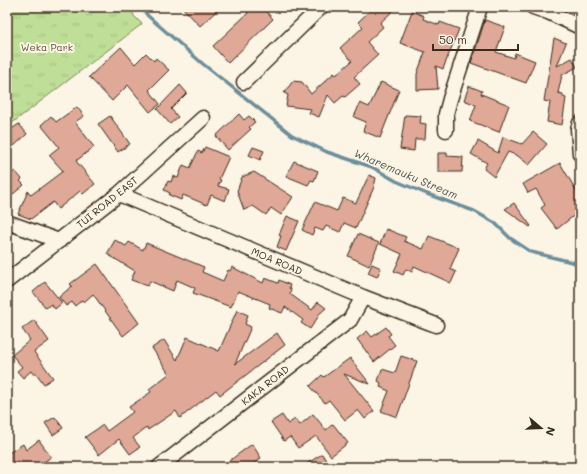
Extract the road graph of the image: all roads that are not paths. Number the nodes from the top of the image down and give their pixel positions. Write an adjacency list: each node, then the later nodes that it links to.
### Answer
1 (321, 7): 5 (street)
2 (480, 7): 8 (street)
3 (533, 7): 4 (street)
4 (580, 28)
5 (244, 82)
6 (203, 118): 10 (street, TUI ROAD EAST)
7 (580, 122): 9 (street)
8 (446, 130)
9 (580, 154)
10 (119, 194): 12 (street, TUI ROAD EAST); 14 (street, MOA ROAD)
11 (7, 222): 12 (street)
12 (59, 241): 13 (street, TUI ROAD EAST)
13 (7, 282)
14 (363, 297): 15 (street, MOA ROAD); 16 (street, KAKA ROAD)
15 (436, 325)
16 (159, 467)

